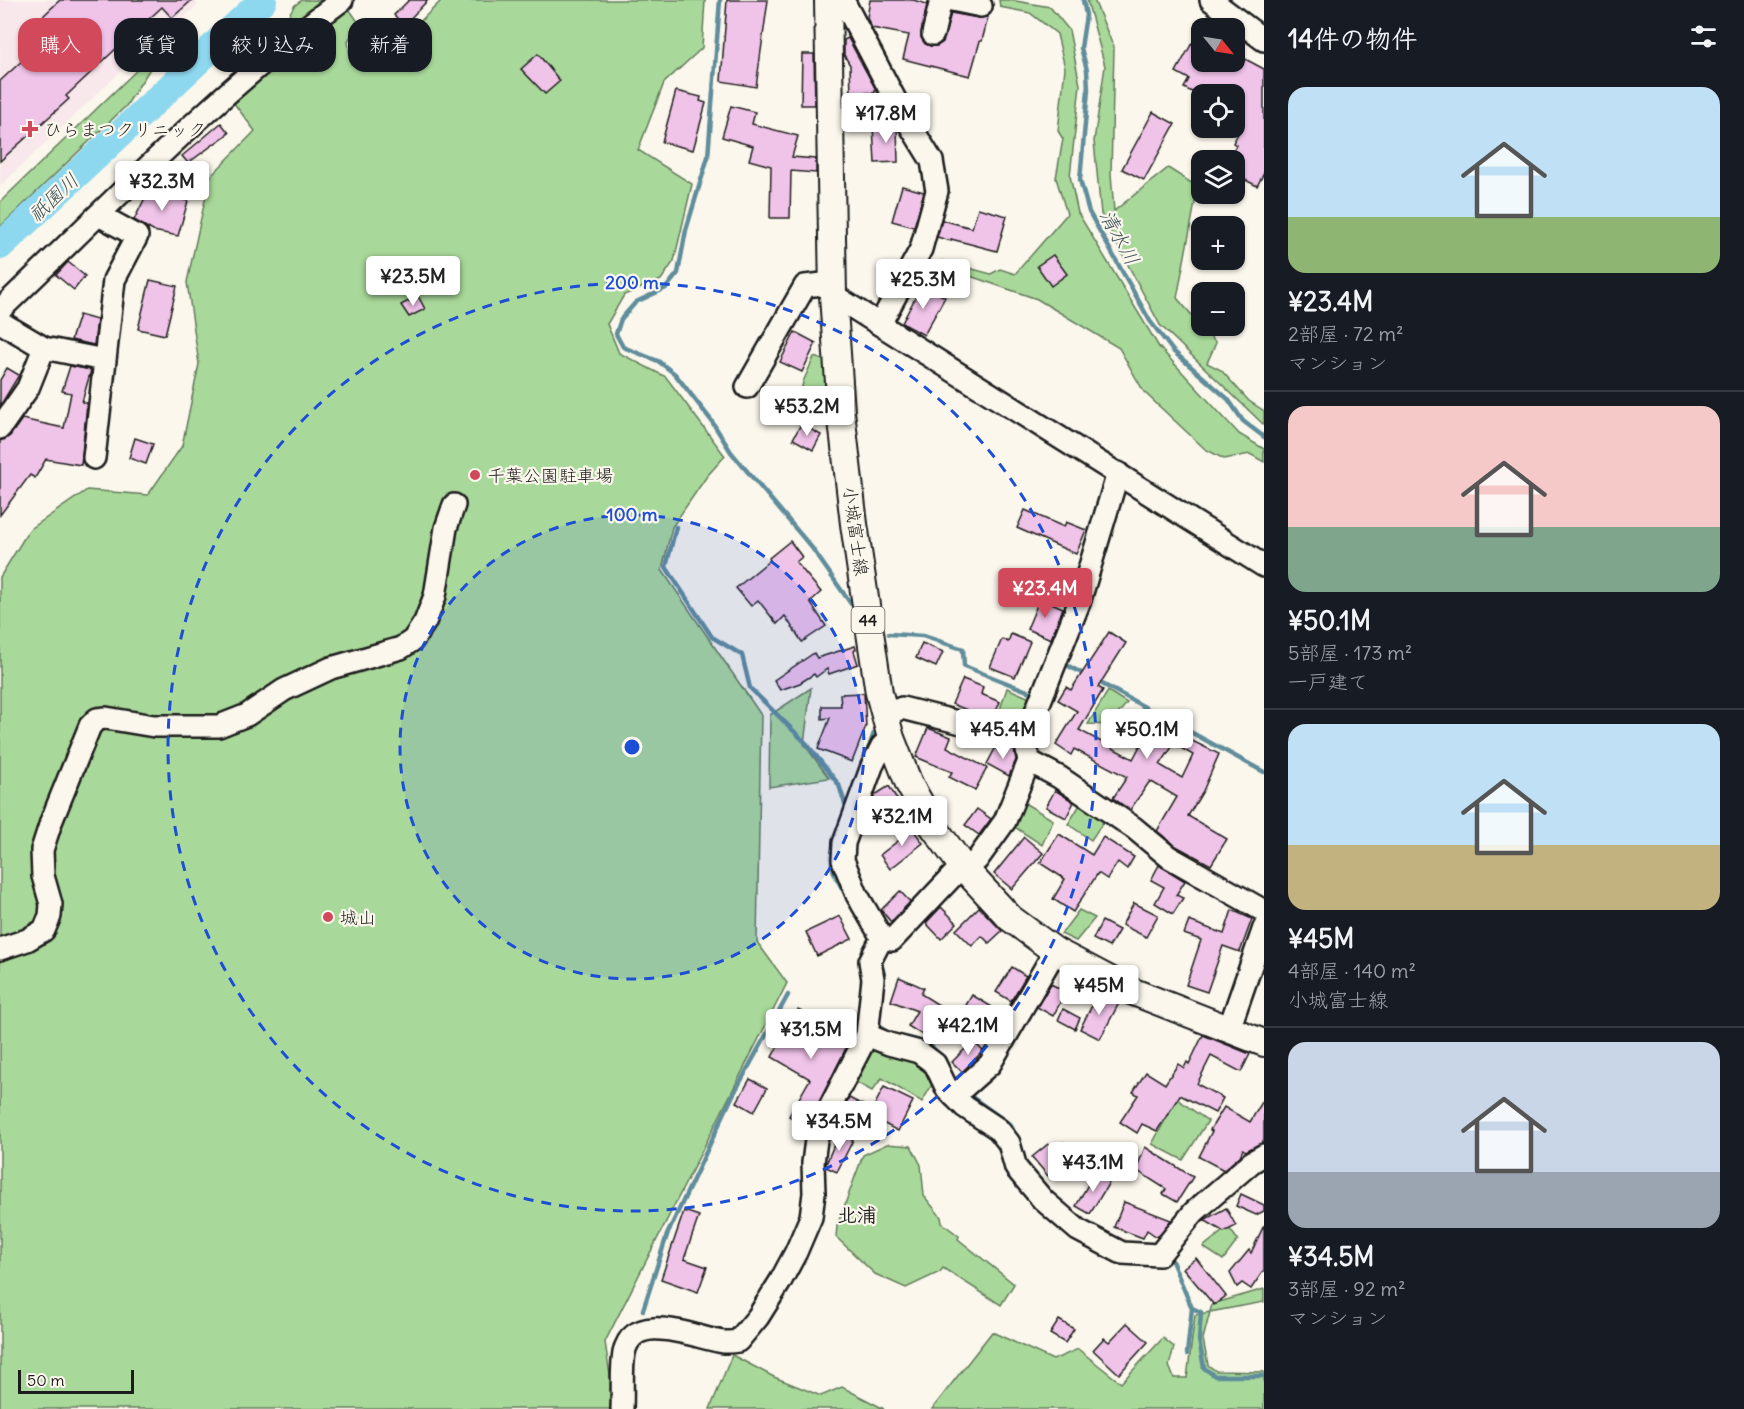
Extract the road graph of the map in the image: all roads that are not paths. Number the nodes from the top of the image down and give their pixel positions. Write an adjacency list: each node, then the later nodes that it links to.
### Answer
1 (342, 0): 10 (street)
2 (828, 0): 11 (main road, 小城富士線 / 44)
3 (843, 0): 14 (street)
4 (941, 0): 8 (street)
5 (952, 0): 7 (street)
6 (1210, 0): 9 (street)
7 (981, 6)
8 (933, 34)
9 (1264, 40)
10 (99, 215): 12 (street); 16 (street)
11 (833, 295): 14 (street); 17 (street); 23 (main road, 小城富士線 / 44)
12 (0, 310)
13 (0, 322): 15 (street)
14 (880, 324): 20 (street)
15 (44, 348): 16 (street); 18 (street)
16 (104, 360): 19 (street)
17 (747, 387)
18 (0, 428)
19 (94, 458)
20 (1118, 473): 22 (street); 24 (street)
21 (454, 505): 30 (street)
22 (1264, 566)
23 (888, 727): 24 (street); 26 (main road, 小城富士線 / 44); 29 (street)
24 (1025, 739): 25 (street)
25 (1029, 761): 26 (street); 27 (street)
26 (969, 863): 29 (street); 31 (main road, 小城富士線 / 44)
27 (1264, 911)
28 (1264, 928): 32 (street)
29 (882, 938): 33 (street)
30 (0, 949)
31 (1055, 951): 32 (main road, 小城富士線 / 44); 35 (street)
32 (1229, 1029): 34 (main road, 小城富士線 / 44)
33 (867, 1035): 35 (street); 37 (street)
34 (1264, 1043)
35 (961, 1091): 36 (street)
36 (1264, 1155)
37 (622, 1409)

